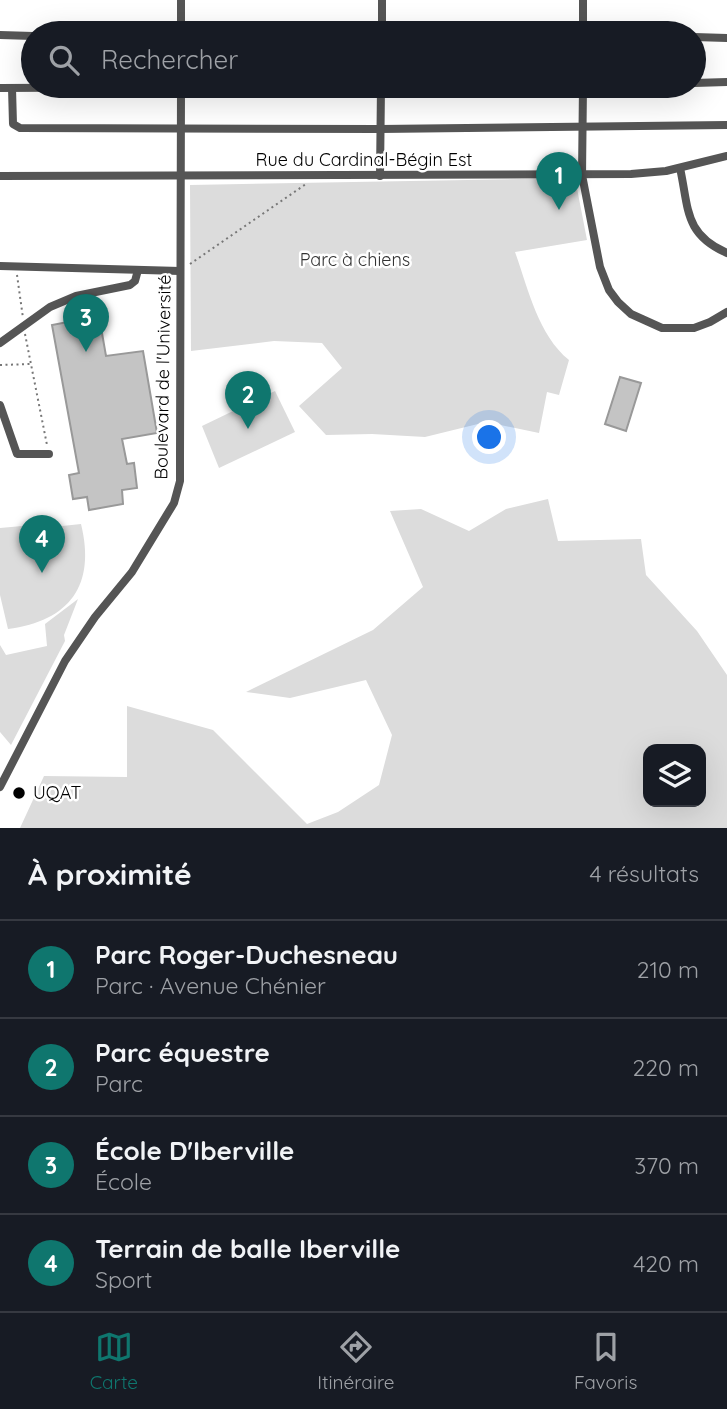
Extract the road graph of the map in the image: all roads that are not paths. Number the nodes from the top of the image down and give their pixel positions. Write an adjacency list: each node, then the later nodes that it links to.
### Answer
1 (181, 0): 4 (street)
2 (382, 0): 5 (street)
3 (583, 0): 6 (street)
4 (181, 21)
5 (382, 21)
6 (583, 21)
7 (0, 35): 8 (street)
8 (21, 36)
9 (706, 37): 10 (street)
10 (727, 38)
11 (727, 82): 12 (street)
12 (706, 83)
13 (0, 88): 14 (street)
14 (12, 88): 15 (street); 21 (street)
15 (21, 88)
16 (181, 98): 21 (street, Boulevard de l'Université)
17 (381, 98): 22 (street)
18 (583, 98): 20 (street)
19 (727, 125): 20 (street)
20 (583, 126): 22 (street); 25 (street)
21 (181, 128): 22 (street); 27 (street, Boulevard de l'Université)
22 (380, 128): 28 (street)
23 (727, 156): 24 (street, Rue du Cardinal-Bégin Est)
24 (680, 168): 25 (street, Rue du Cardinal-Bégin Est); 29 (street)
25 (582, 175): 28 (street, Rue du Cardinal-Bégin Est); 33 (street)
26 (0, 176): 27 (street, Rue du Cardinal-Bégin Est)
27 (181, 176): 28 (street, Rue du Cardinal-Bégin Est); 32 (street, Boulevard de l'Université)
28 (380, 176)
29 (727, 253)
30 (0, 266): 31 (street)
31 (138, 270): 32 (street); 34 (street)
32 (180, 271): 37 (street, Boulevard de l'Université)
33 (727, 312)
34 (0, 343)
35 (0, 405): 36 (street)
36 (49, 454)
37 (0, 787)

